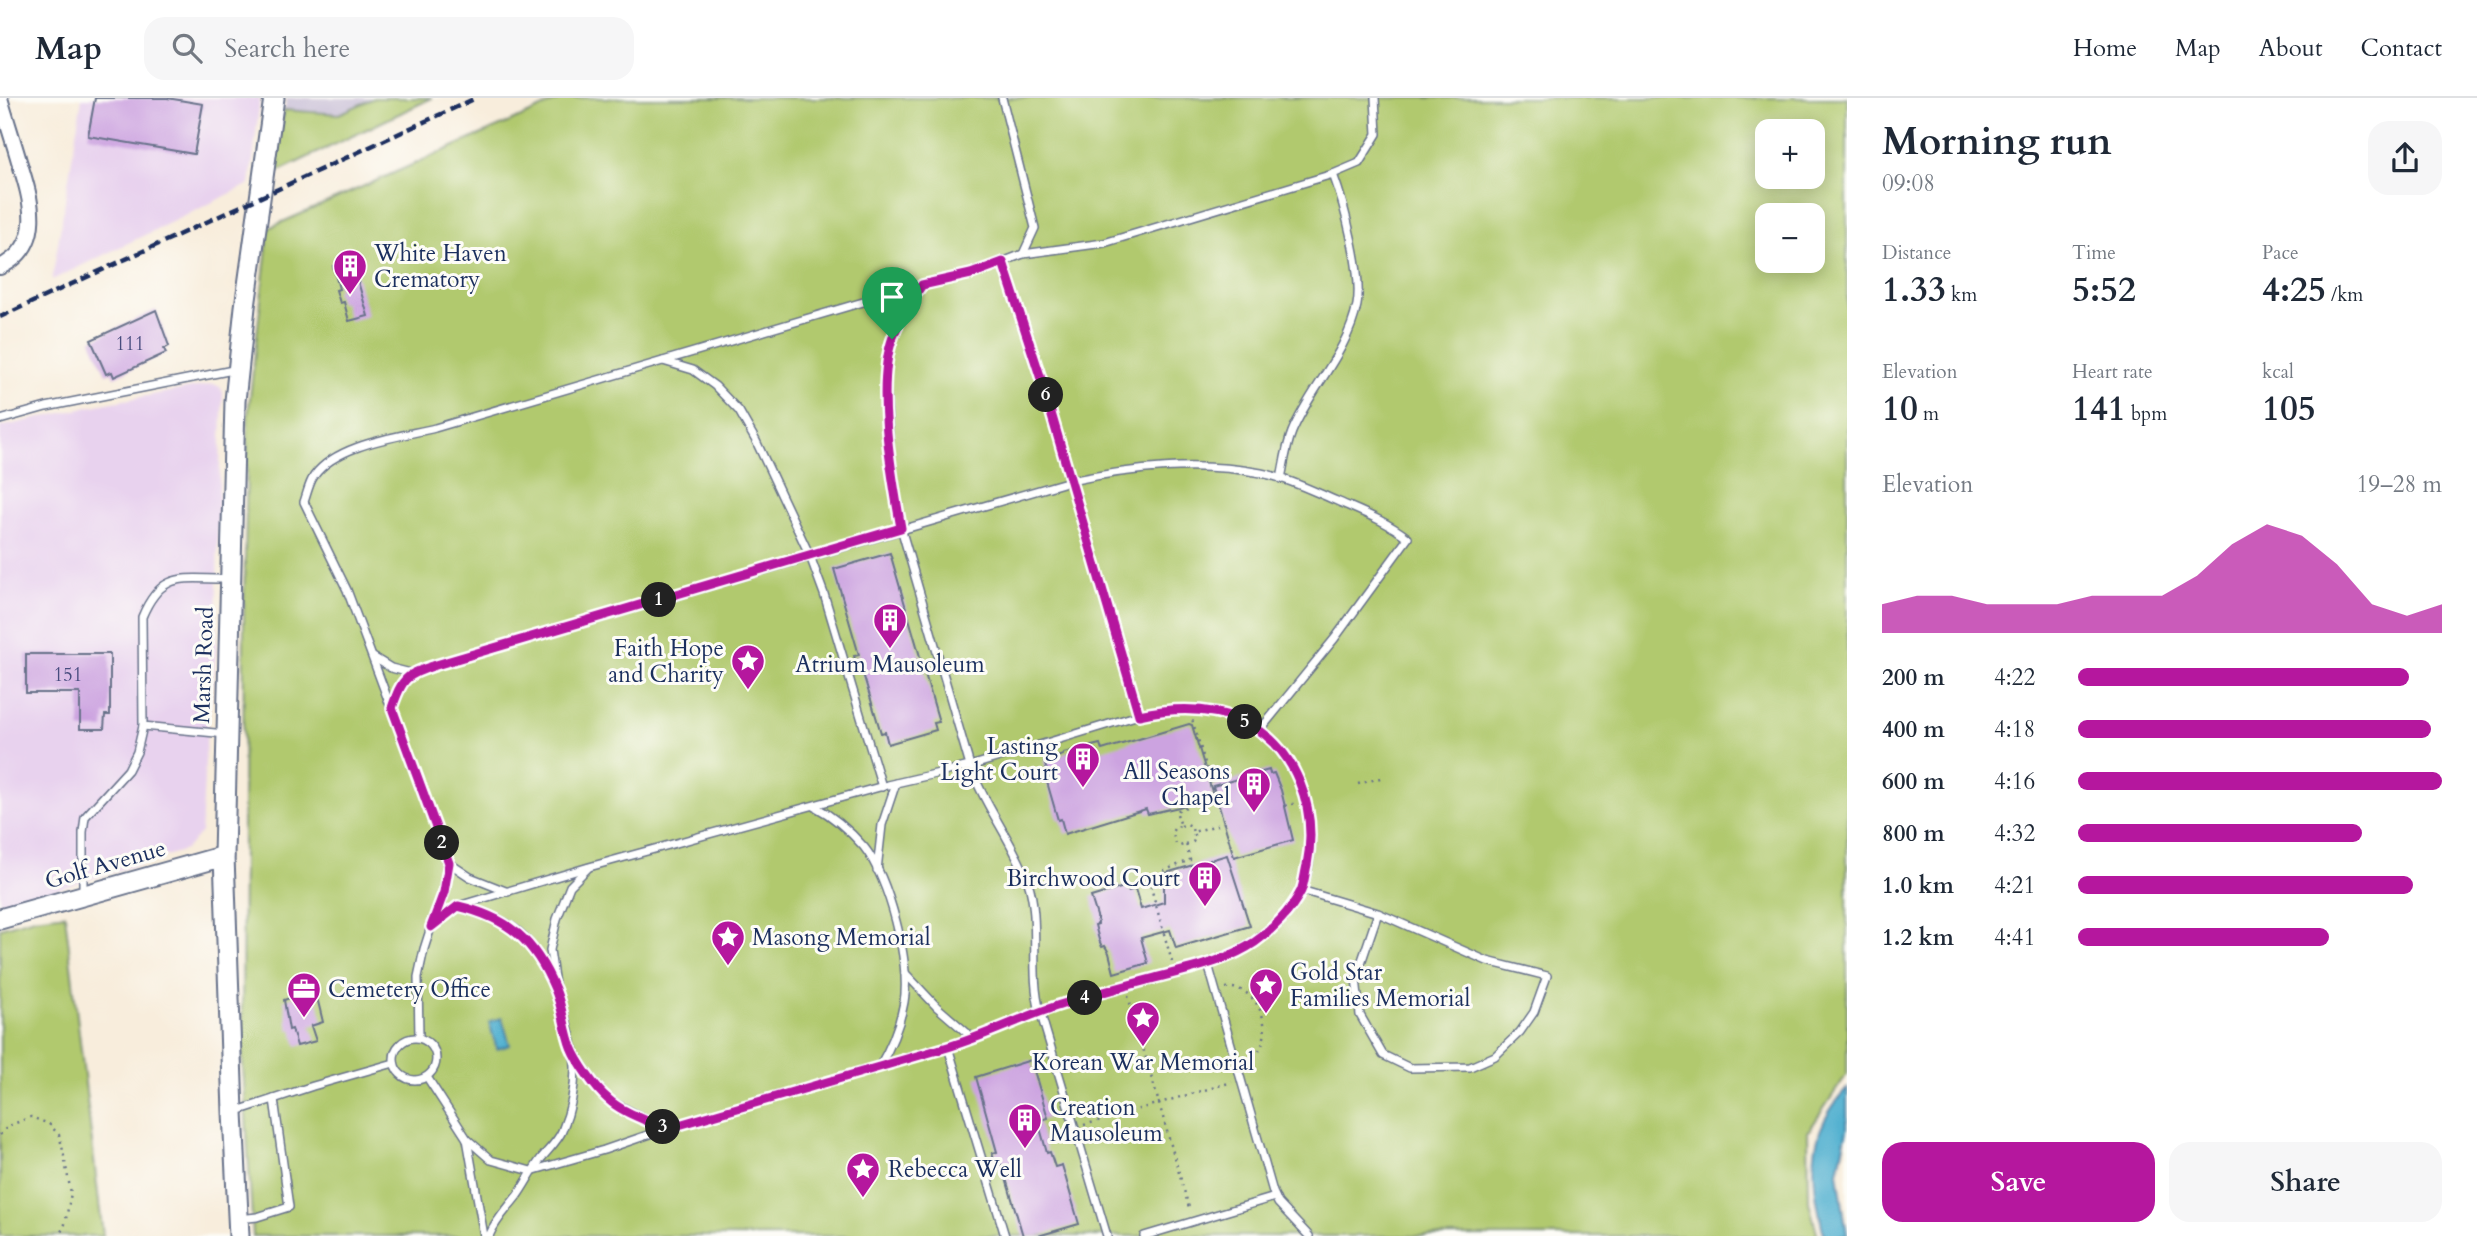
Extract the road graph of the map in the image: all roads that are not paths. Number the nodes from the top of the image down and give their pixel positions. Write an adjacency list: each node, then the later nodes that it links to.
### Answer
1 (0, 98): 8 (street)
2 (274, 98): 11 (street, Marsh Road)
3 (1002, 98): 6 (lane)
4 (1374, 98): 5 (lane)
5 (1333, 174): 6 (lane); 13 (lane)
6 (1023, 254): 7 (lane)
7 (1003, 262): 9 (lane); 14 (lane)
8 (0, 267)
9 (922, 285): 10 (lane); 15 (lane)
10 (662, 361): 16 (lane); 18 (lane)
11 (239, 368): 12 (lane); 17 (street, Marsh Road)
12 (0, 420)
13 (1281, 479): 14 (lane); 23 (lane)
14 (1070, 481): 15 (lane); 21 (lane)
15 (901, 528): 16 (lane); 25 (lane)
16 (810, 556): 19 (lane); 27 (lane)
17 (230, 579): 22 (lane); 24 (street, Marsh Road)
18 (373, 656): 19 (lane); 20 (lane)
19 (411, 673): 20 (lane)
20 (392, 708): 30 (lane)
21 (1139, 715): 23 (lane); 25 (lane)
22 (143, 726): 24 (lane); 35 (lane)
23 (1260, 730): 33 (lane)
24 (226, 734): 29 (street, Marsh Road)
25 (970, 766): 26 (lane); 43 (lane)
26 (896, 783): 27 (lane); 32 (lane)
27 (882, 787): 28 (lane)
28 (814, 806): 31 (lane); 32 (lane)
29 (224, 856): 35 (street, Golf Avenue); 52 (street, Marsh Road)
30 (449, 863): 34 (lane); 39 (lane)
31 (589, 867): 34 (lane); 42 (lane)
32 (877, 870): 41 (lane)
33 (1301, 890): 37 (lane); 40 (lane)
34 (508, 892): 36 (lane)
35 (83, 894): 38 (street, Golf Avenue)
36 (458, 906): 39 (lane); 42 (lane)
37 (1378, 913): 37 (lane)
38 (0, 919)
39 (431, 927): 44 (lane)
40 (1208, 964): 43 (lane); 56 (lane)
41 (905, 973): 45 (lane); 49 (lane)
42 (555, 990): 46 (lane)
43 (1040, 1011): 45 (lane); 60 (lane)
44 (419, 1038): 48 (lane); 50 (lane)
45 (974, 1039): 47 (lane)
46 (571, 1047): 53 (lane); 55 (lane)
47 (948, 1047): 49 (lane); 59 (lane)
48 (394, 1063): 50 (lane); 51 (lane)
49 (879, 1067): 53 (lane)
50 (427, 1076): 54 (lane)
51 (274, 1099): 52 (lane); 57 (lane)
52 (233, 1112): 57 (street, Marsh Road)
53 (665, 1129): 55 (lane)
54 (467, 1139): 55 (lane); 58 (lane)
55 (531, 1171): 58 (lane)
56 (1275, 1197): 61 (lane); 62 (lane)
57 (239, 1228)
58 (487, 1236)
59 (1005, 1236)
60 (1107, 1236)
61 (1144, 1236)
62 (1309, 1236)

